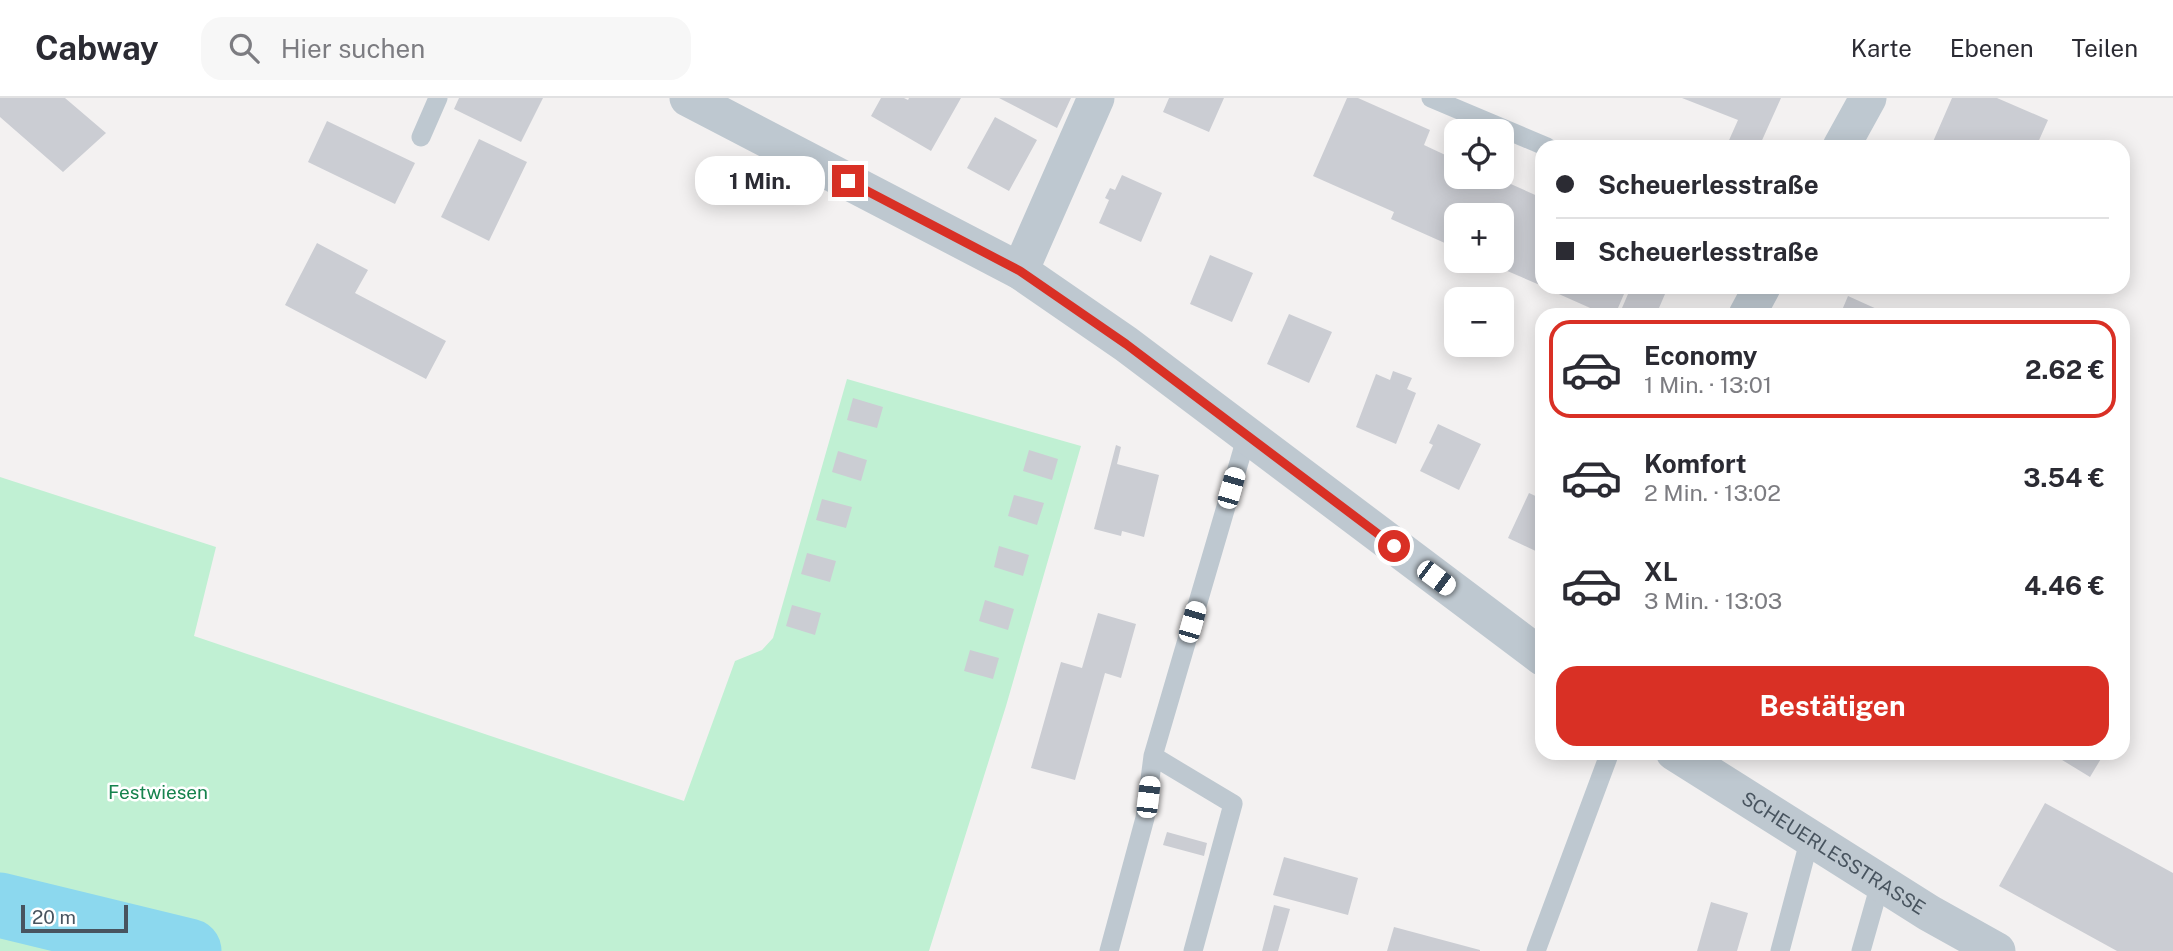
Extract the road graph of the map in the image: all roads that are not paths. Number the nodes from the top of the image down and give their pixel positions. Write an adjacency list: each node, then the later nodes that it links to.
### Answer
1 (438, 98): 6 (lane)
2 (688, 98): 9 (street)
3 (1096, 98): 9 (street)
4 (1431, 98): 8 (lane)
5 (1868, 98): 7 (street)
6 (421, 137)
7 (1845, 140)
8 (1535, 142)
9 (1020, 271): 10 (street)
10 (1247, 435): 11 (street); 12 (lane)
11 (1535, 652)
12 (1153, 756): 17 (lane); 18 (lane)
13 (1607, 760): 19 (lane)
14 (1687, 760): 15 (street, SCHEUERLESSTRASSE)
15 (1810, 838): 16 (street, SCHEUERLESSTRASSE); 20 (lane)
16 (1881, 884): 21 (lane); 22 (street, SCHEUERLESSTRASSE)
17 (1109, 951)
18 (1193, 951)
19 (1536, 951)
20 (1780, 951)
21 (1861, 951)
22 (1997, 951)

